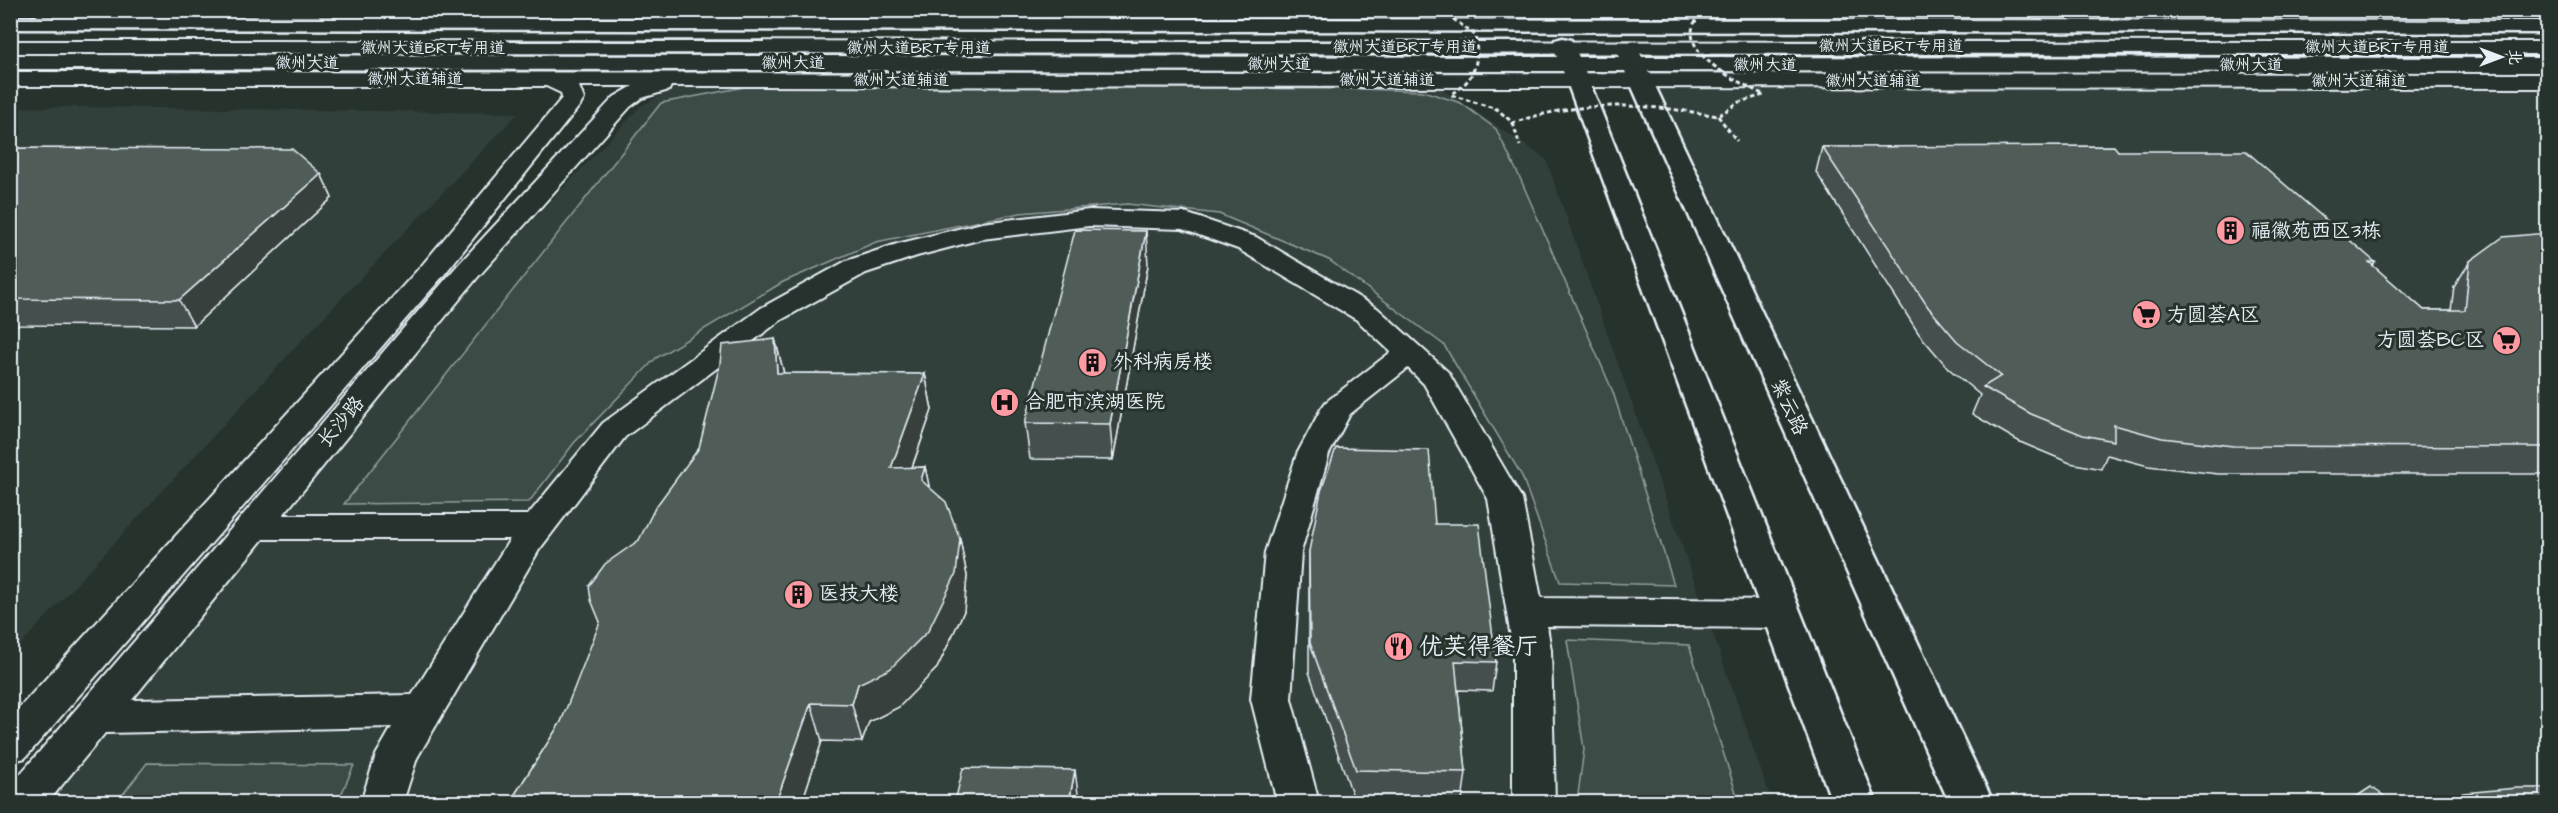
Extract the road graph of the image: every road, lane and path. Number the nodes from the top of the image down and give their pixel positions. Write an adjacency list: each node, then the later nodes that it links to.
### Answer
1 (38, 10): 4 (street)
2 (1441, 10): 24 (path, bridge)
3 (1704, 10): 23 (path, bridge)
4 (630, 11): 5 (street)
5 (729, 11): 11 (street)
6 (1646, 11): 7 (street); 12 (street)
7 (2465, 12): 8 (street)
8 (2547, 13)
9 (10, 23): 11 (main road, 徽州大道)
10 (2547, 27): 12 (main road, 徽州大道)
11 (1561, 40): 12 (main road, 徽州大道); 12 (main road, 徽州大道); 13 (street, 徽州大道BRT专用道); 15 (street, 徽州大道BRT专用道); 17 (main road, 徽州大道); 21 (street, 徽州大道辅道); 31 (main road)
12 (1623, 40): 14 (street, 徽州大道BRT专用道); 16 (street, 徽州大道BRT专用道); 18 (main road, 徽州大道); 22 (street, 徽州大道辅道); 40 (main road, 紫云路)
13 (10, 42)
14 (2547, 42)
15 (10, 47)
16 (2547, 48)
17 (10, 62)
18 (2547, 65)
19 (10, 79): 20 (street, 徽州大道辅道)
20 (549, 79): 21 (street, 徽州大道辅道); 34 (street, 长沙路)
21 (688, 80): 28 (street, 长沙路)
22 (2547, 81)
23 (1718, 116): 24 (path, bridge); 25 (path)
24 (1513, 123): 26 (path)
25 (1737, 141)
26 (1520, 146)
27 (1409, 353): 29 (street); 30 (street); 37 (street)
28 (254, 527): 29 (street); 33 (street, 长沙路)
29 (538, 527): 32 (street)
30 (1526, 612): 31 (street); 38 (street)
31 (1782, 614): 39 (main road)
32 (424, 711): 33 (street); 36 (street)
33 (94, 717): 35 (street, 长沙路)
34 (10, 746)
35 (23, 802)
36 (382, 802)
37 (1298, 802)
38 (1534, 802)
39 (1854, 802)
40 (1971, 802)

